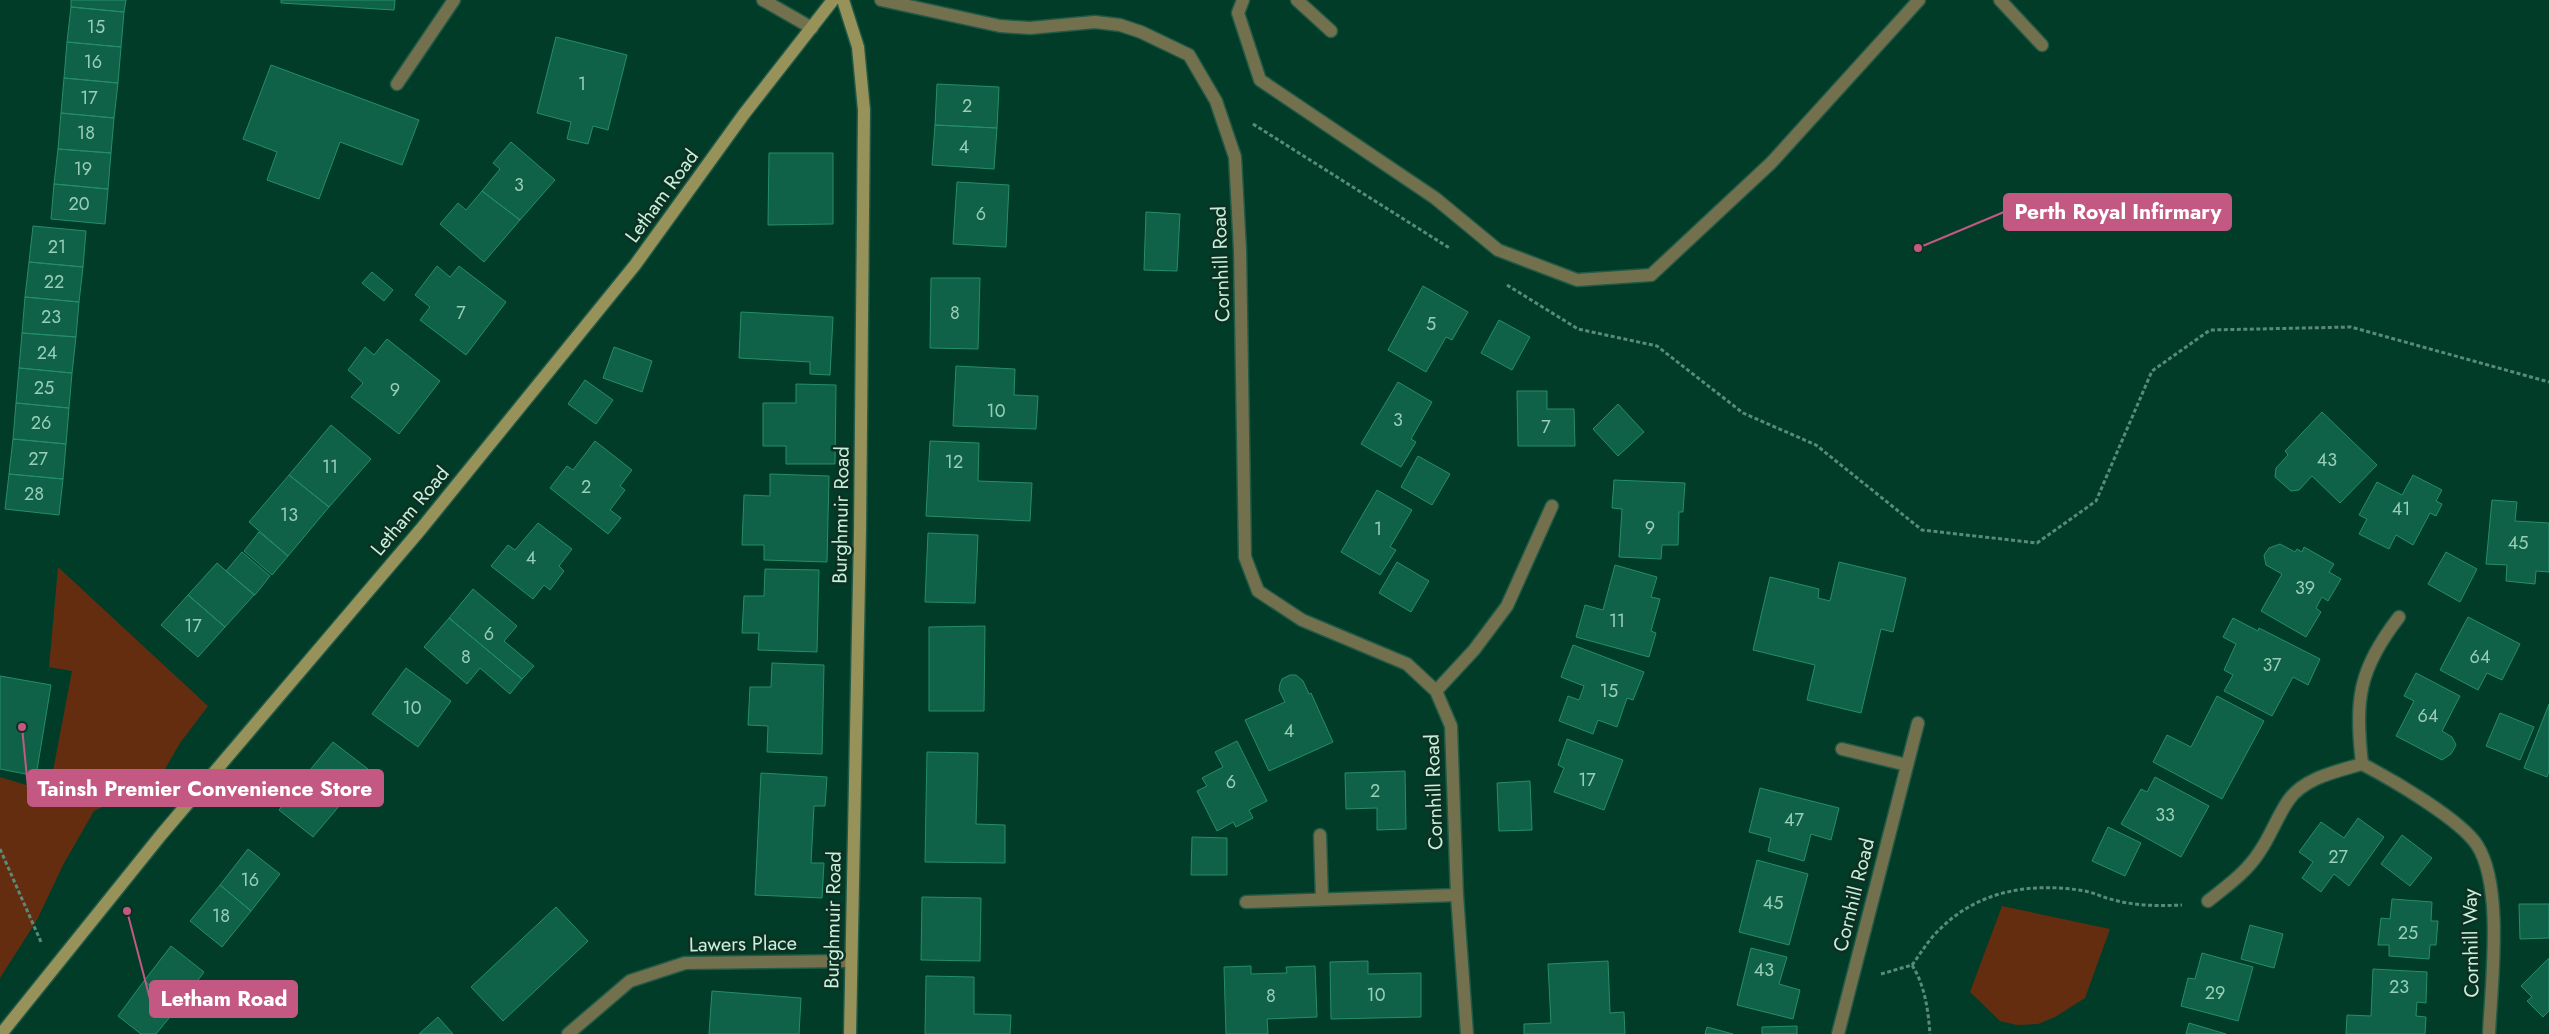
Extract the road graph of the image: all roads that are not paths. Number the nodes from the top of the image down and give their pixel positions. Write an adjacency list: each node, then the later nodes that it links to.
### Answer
1 (454, 0): 13 (street)
2 (763, 0): 10 (street)
3 (833, 0): 10 (street, Letham Road)
4 (843, 0): 26 (street, Burghmuir Road)
5 (881, 0): 16 (street, Cornhill Road)
6 (1243, 0): 8 (street)
7 (1297, 0): 11 (street)
8 (1919, 0)
9 (2000, 0): 12 (street)
10 (812, 28): 27 (street, Letham Road)
11 (1331, 31)
12 (2042, 45)
13 (397, 84)
14 (1552, 506): 16 (street)
15 (2399, 617): 19 (street)
16 (1436, 691): 22 (street, Cornhill Road)
17 (1918, 723): 20 (street, Cornhill Road)
18 (1842, 748): 20 (street)
19 (2362, 764): 24 (street); 32 (street, Cornhill Way)
20 (1907, 765): 31 (street, Cornhill Road)
21 (1320, 835): 23 (street)
22 (1457, 895): 23 (street); 30 (street, Cornhill Road)
23 (1322, 899): 25 (street)
24 (2208, 901)
25 (1246, 902)
26 (851, 961): 28 (street, Lawers Place); 29 (street, Burghmuir Road)
27 (1, 1034)
28 (568, 1034)
29 (850, 1034)
30 (1467, 1034)
31 (1838, 1034)
32 (2489, 1034)

